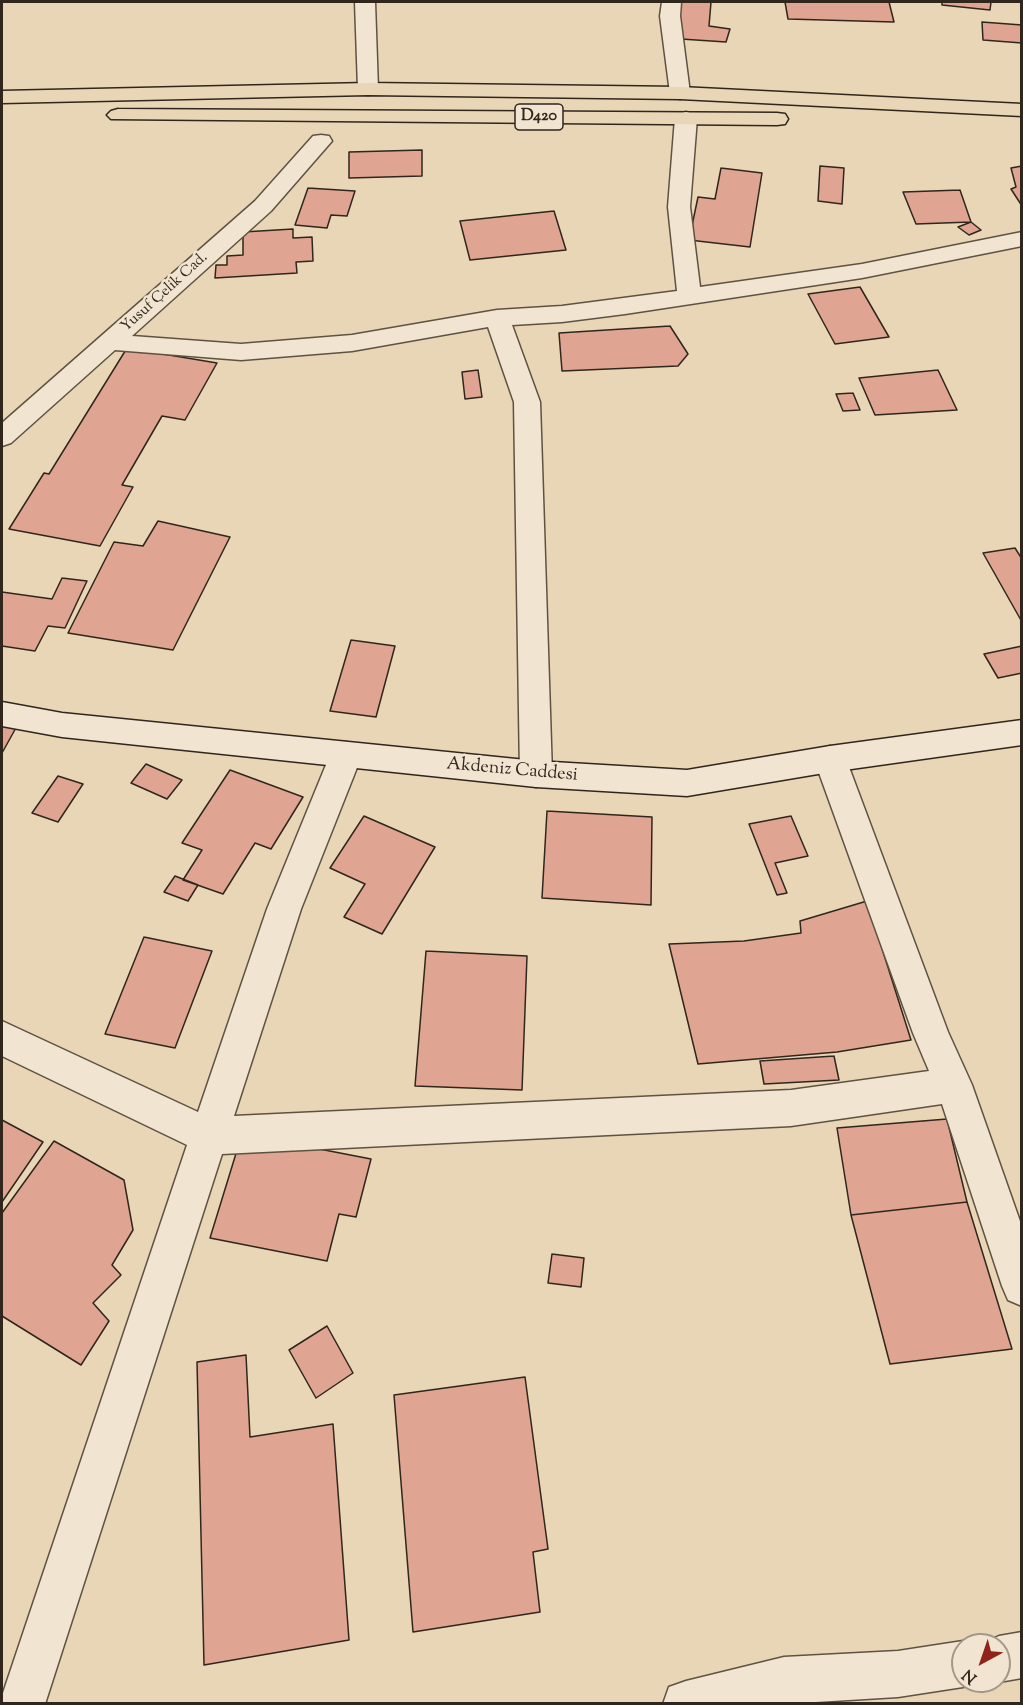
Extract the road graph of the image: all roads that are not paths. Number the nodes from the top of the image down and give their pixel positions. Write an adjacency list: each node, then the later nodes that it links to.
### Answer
1 (365, 2): 3 (street)
2 (670, 2): 4 (street)
3 (369, 89): 4 (main road, D420); 5 (main road, D420)
4 (680, 93): 6 (main road, D420)
5 (2, 97)
6 (1022, 110)
7 (2, 117): 8 (main road, D420)
8 (686, 118): 9 (main road, D420); 12 (street)
9 (807, 120)
10 (321, 141): 14 (street, Yusuf Çelik Cad.)
11 (1022, 239): 12 (street)
12 (689, 295): 13 (street)
13 (497, 318): 14 (street); 20 (street)
14 (110, 342): 15 (street, Yusuf Çelik Cad.)
15 (2, 437)
16 (2, 714): 18 (street, Akdeniz Caddesi)
17 (1022, 732): 19 (street, Akdeniz Caddesi)
18 (346, 755): 20 (street, Akdeniz Caddesi); 23 (street)
19 (830, 759): 20 (street, Akdeniz Caddesi); 22 (street)
20 (536, 774)
21 (2, 1038): 23 (street)
22 (954, 1085): 23 (street); 24 (street)
23 (208, 1136): 27 (street)
24 (1022, 1286)
25 (951, 1666): 26 (street)
26 (786, 1692): 28 (street)
27 (22, 1704)
28 (686, 1704)

